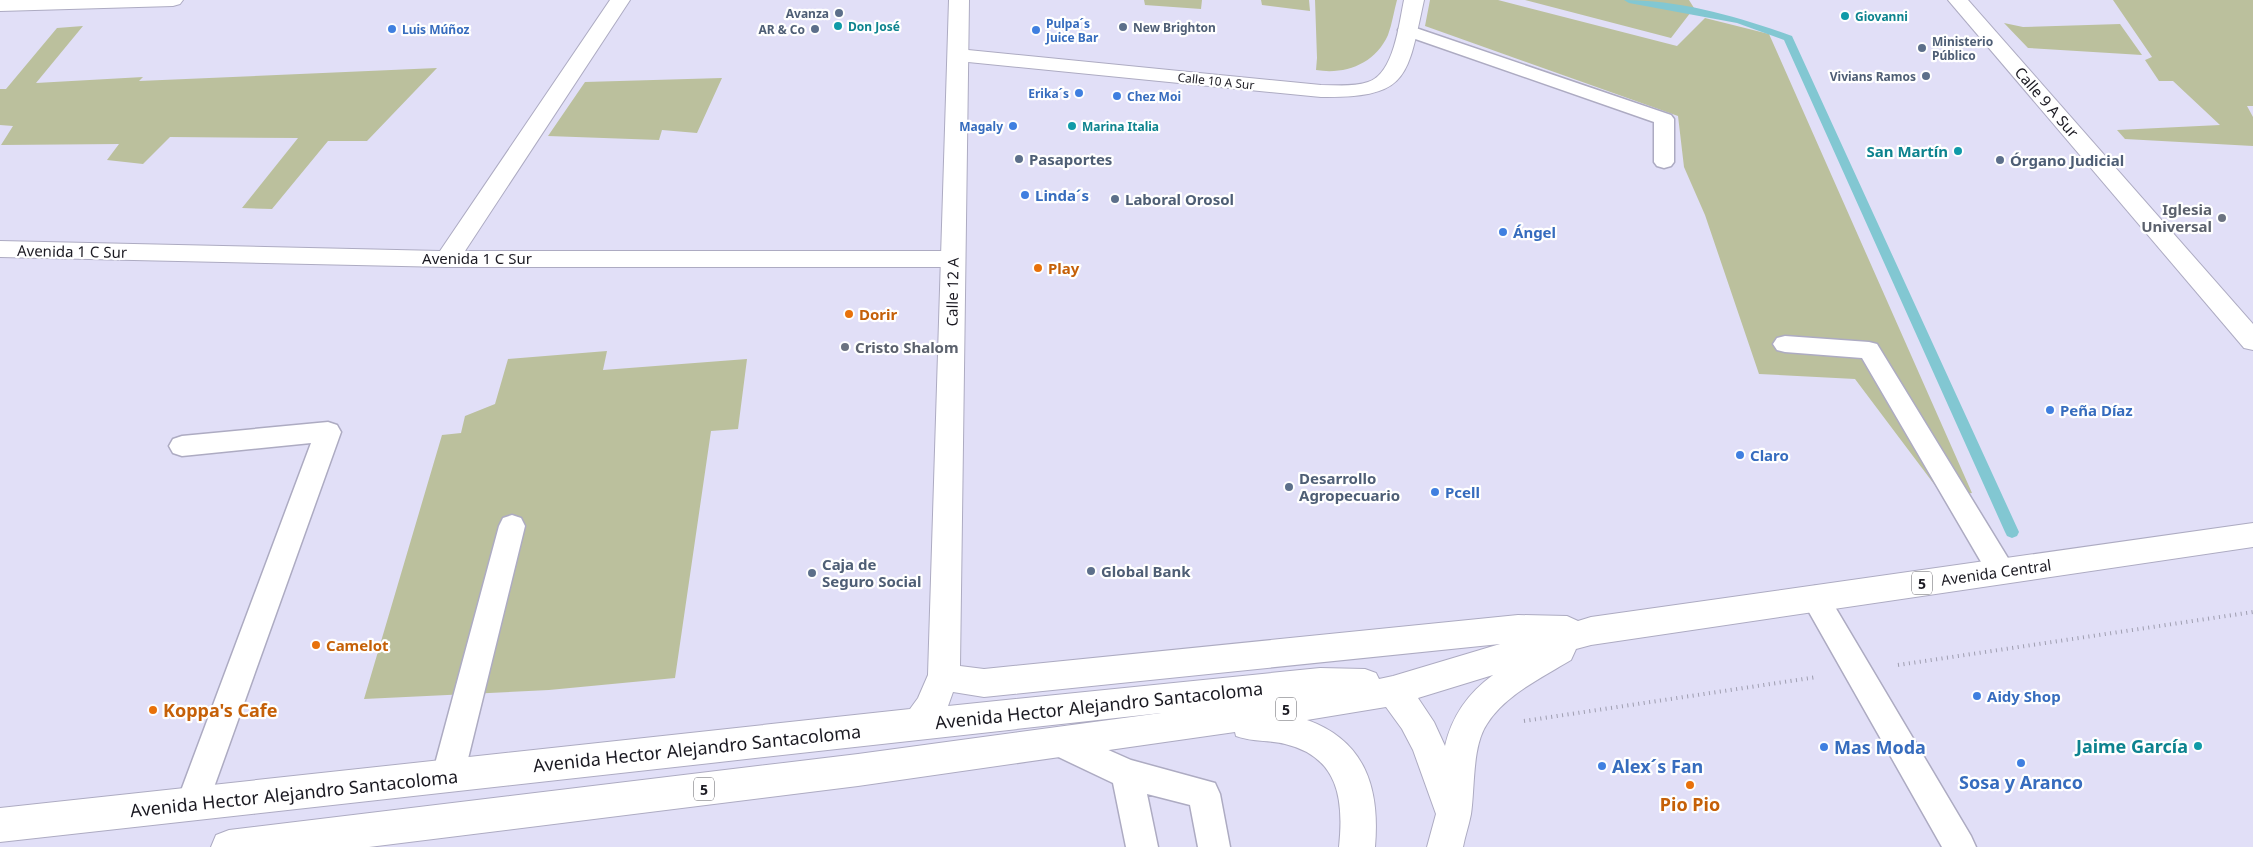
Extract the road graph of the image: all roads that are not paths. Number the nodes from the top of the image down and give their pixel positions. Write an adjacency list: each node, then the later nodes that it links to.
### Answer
1 (173, 0): 6 (main road)
2 (620, 0): 11 (main road)
3 (959, 0): 8 (main road, Calle 12 A)
4 (1414, 0): 7 (main road, Calle 10 A Sur)
5 (1958, 0): 13 (main road, Calle 9 A Sur)
6 (0, 5)
7 (1407, 30): 8 (main road, Calle 10 A Sur); 9 (lane)
8 (958, 55): 12 (main road, Calle 12 A)
9 (1664, 162)
10 (0, 249): 11 (main road, Avenida 1 C Sur)
11 (447, 258): 12 (main road, Avenida 1 C Sur)
12 (953, 259): 21 (main road, Calle 12 A)
13 (2253, 341)
14 (1785, 344): 18 (lane)
15 (182, 446): 28 (lane)
16 (512, 526): 27 (lane)
17 (2253, 535): 18 (main road, Avenida Central / 5)
18 (2001, 571): 19 (main road, Avenida Central / 5)
19 (1815, 598): 20 (main road, Avenida Central / 5); 35 (lane)
20 (1591, 631): 21 (main road); 22 (main road, Avenida Hector Alejandro Santacoloma / 5); 30 (main road)
21 (944, 674): 23 (main road)
22 (1393, 691): 23 (main road, Avenida Hector Alejandro Santacoloma / 5); 24 (main road, Avenida Hector Alejandro Santacoloma / 5); 30 (main road)
23 (919, 724): 27 (main road, Avenida Hector Alejandro Santacoloma / 5)
24 (1179, 726): 25 (main road, Avenida Hector Alejandro Santacoloma / 5); 34 (main road)
25 (1061, 743): 26 (lane); 31 (main road, Avenida Hector Alejandro Santacoloma / 5)
26 (1127, 774): 32 (lane); 33 (lane)
27 (448, 776): 28 (main road, Avenida Hector Alejandro Santacoloma / 5)
28 (192, 804): 29 (main road, Avenida Hector Alejandro Santacoloma / 5)
29 (0, 825)
30 (1449, 831)
31 (229, 847)
32 (1142, 847)
33 (1214, 847)
34 (1357, 847)
35 (1960, 847)

